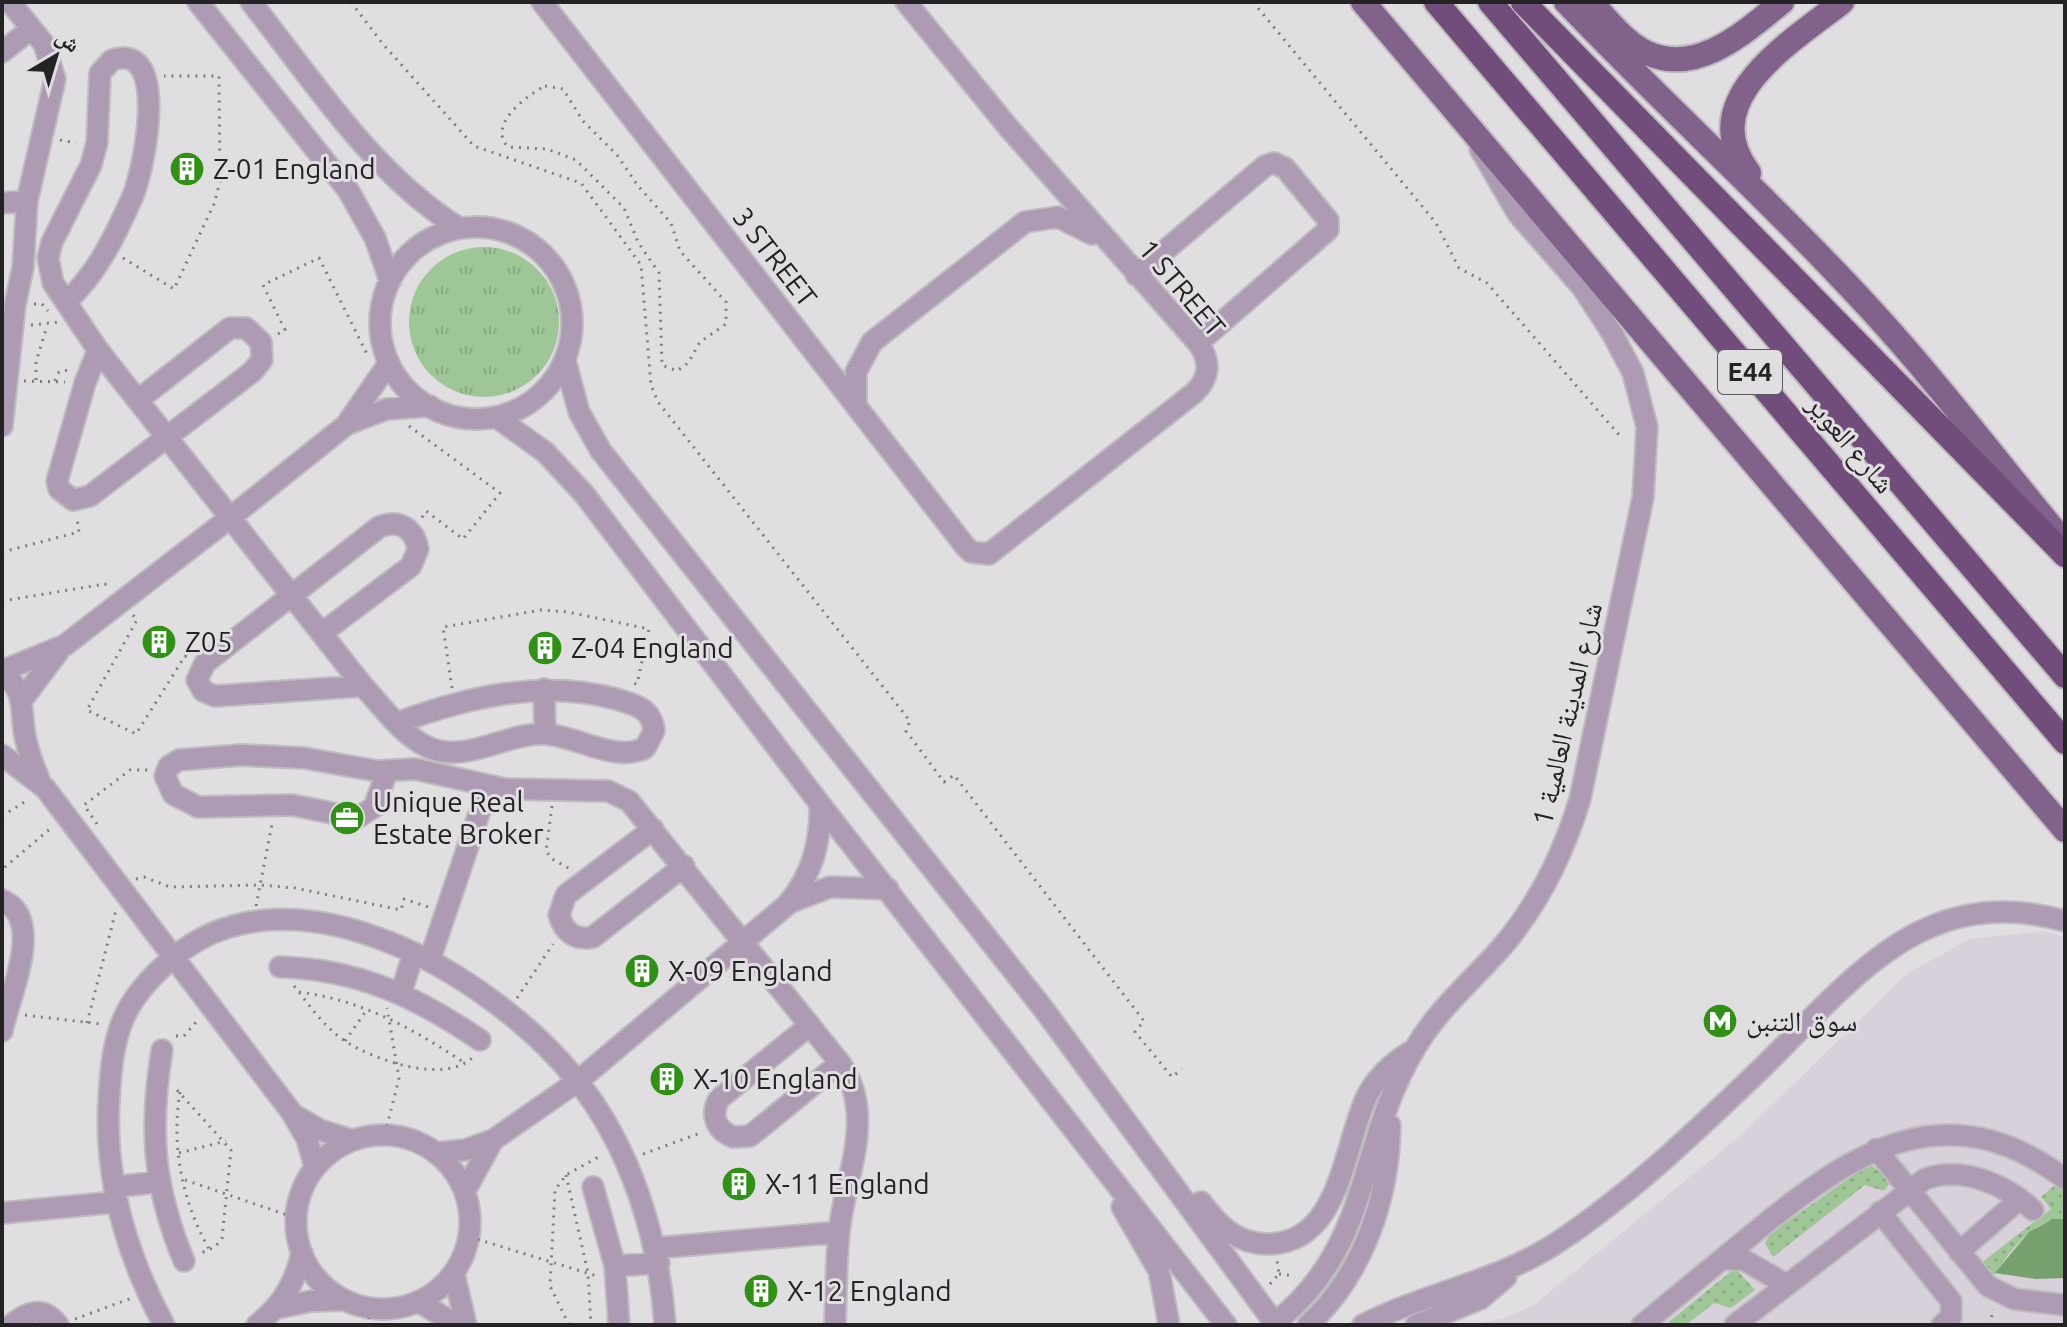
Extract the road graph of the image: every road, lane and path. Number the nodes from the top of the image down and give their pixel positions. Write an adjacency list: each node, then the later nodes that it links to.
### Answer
1 (10, 2): 16 (street)
2 (198, 2): 30 (street)
3 (251, 2): 26 (street)
4 (351, 2): 122 (path)
5 (542, 2): 45 (street, 3 STREET)
6 (906, 2): 27 (street, 1 STREET)
7 (1253, 2): 50 (path)
8 (1363, 2): 19 (main road)
9 (1436, 2): 75 (highway, شارع العوير / E44)
10 (1490, 2): 66 (highway, شارع العوير / E44)
11 (1523, 2): 58 (highway)
12 (1566, 2): 25 (main road)
13 (1591, 2): 14 (main road)
14 (1782, 2)
15 (1842, 2): 25 (main road)
16 (31, 29): 17 (street); 20 (street)
17 (2, 52)
18 (147, 76): 21 (street); 28 (street); 28 (path)
19 (1472, 129): 88 (main road); 118 (street, شارع المدينة العالمية 1)
20 (43, 136): 21 (path); 23 (street)
21 (96, 148): 31 (street)
22 (646, 196): 22 (path)
23 (27, 201): 24 (street); 32 (street)
24 (2, 203)
25 (1781, 216): 55 (main road)
26 (459, 228): 30 (street); 37 (street)
27 (1109, 244): 29 (street, 1 STREET); 45 (street)
28 (106, 248): 31 (street)
29 (1136, 275): 35 (street, 1 STREET); 35 (street)
30 (390, 281): 38 (street)
31 (66, 302): 36 (street)
32 (10, 311): 33 (path); 33 (path); 40 (street)
33 (47, 326): 42 (path)
34 (261, 342): 38 (path); 43 (street); 51 (street)
35 (1198, 343): 56 (street, 1 STREET)
36 (98, 350): 39 (street); 43 (street)
37 (565, 360): 47 (street); 130 (street)
38 (384, 371): 44 (street); 48 (street)
39 (81, 375): 41 (path); 41 (path); 52 (street)
40 (10, 380): 42 (path); 49 (street)
41 (55, 381): 42 (path)
42 (36, 382)
43 (138, 400): 51 (street)
44 (430, 406): 46 (street); 47 (street)
45 (856, 406): 56 (street, 3 STREET)
46 (387, 409): 48 (street); 54 (path)
47 (496, 417): 83 (street)
48 (346, 425): 53 (street)
49 (2, 426)
50 (1620, 436)
51 (168, 439): 52 (street); 53 (street)
52 (73, 500): 57 (path)
53 (231, 517): 59 (street); 61 (street)
54 (412, 532): 59 (street); 62 (street)
55 (2065, 543)
56 (965, 546)
57 (2, 552)
58 (2065, 555)
59 (292, 595): 62 (street); 64 (street)
60 (2, 601): 61 (path)
61 (121, 601): 63 (street); 64 (path)
62 (322, 633): 67 (street)
63 (65, 645): 65 (street); 71 (street)
64 (201, 668): 67 (street)
65 (2, 672): 71 (street)
66 (2065, 676)
67 (363, 686): 72 (street)
68 (544, 689): 69 (street); 70 (street); 73 (street)
69 (619, 700): 70 (path); 73 (street)
70 (455, 704): 72 (street)
71 (22, 709): 74 (street); 80 (street)
72 (397, 723): 73 (street)
73 (545, 734)
74 (2, 742)
75 (2065, 742)
76 (2, 755): 80 (street)
77 (167, 770): 78 (street); 82 (street); 86 (path)
78 (387, 772): 79 (street); 82 (street)
79 (488, 787): 81 (street); 97 (street)
80 (38, 788): 84 (street); 85 (path)
81 (555, 790): 87 (street); 91 (path)
82 (276, 804): 92 (path)
83 (820, 804): 94 (street); 96 (street)
84 (66, 815): 90 (path); 93 (street)
85 (2, 816)
86 (102, 829)
87 (653, 829): 89 (street); 91 (street)
88 (2065, 830)
89 (684, 866): 100 (street); 101 (street)
90 (2, 875)
91 (588, 878): 100 (street)
92 (260, 885): 93 (path); 97 (path); 98 (path)
93 (122, 889): 103 (street); 112 (path)
94 (888, 889): 96 (street); 134 (street)
95 (2, 900): 111 (street)
96 (788, 904): 101 (street)
97 (446, 912): 102 (street)
98 (253, 920): 102 (street); 103 (street)
99 (2065, 921): 162 (street)
100 (564, 928): 109 (path)
101 (743, 941): 113 (street); 124 (street)
102 (422, 956): 105 (street); 109 (street)
103 (174, 958): 107 (street); 114 (street)
104 (280, 967): 105 (street); 106 (path)
105 (392, 988): 110 (path); 115 (street)
106 (299, 992): 108 (path); 116 (path)
107 (211, 1006): 117 (path); 127 (street)
108 (368, 1008): 110 (path); 116 (path)
109 (508, 1011): 124 (street)
110 (389, 1018): 120 (path); 121 (path)
111 (4, 1022): 112 (path)
112 (87, 1023): 114 (path)
113 (810, 1025): 119 (street); 128 (street)
114 (118, 1026): 148 (street)
115 (480, 1040): 121 (path)
116 (345, 1041): 120 (path)
117 (162, 1050): 123 (street)
118 (1414, 1050): 126 (street, شارع المدينة العالمية 1); 130 (street)
119 (840, 1063): 128 (street); 152 (street)
120 (397, 1064): 121 (path); 129 (path)
121 (466, 1064)
122 (1182, 1069)
123 (157, 1076): 125 (path); 143 (street)
124 (578, 1081): 132 (street); 138 (street)
125 (180, 1092): 133 (path); 136 (path)
126 (1389, 1097): 177 (street, شارع المدينة العالمية 1); 190 (street)
127 (292, 1113): 131 (street); 139 (street)
128 (718, 1127): 138 (path)
129 (385, 1134): 131 (street); 137 (street)
130 (1134, 1134): 177 (street)
131 (351, 1140): 139 (street)
132 (493, 1140): 137 (street); 146 (street)
133 (226, 1141): 136 (path); 147 (path)
134 (1085, 1141): 188 (street); 189 (street)
135 (1876, 1149): 141 (street); 145 (street); 158 (street)
136 (177, 1153): 142 (path)
137 (437, 1153): 146 (street)
138 (621, 1154): 140 (path); 157 (street)
139 (315, 1167): 151 (street)
140 (566, 1175): 161 (path); 163 (path)
141 (2065, 1179)
142 (183, 1180): 143 (path); 147 (path); 154 (path)
143 (157, 1182): 148 (street); 160 (street)
144 (593, 1187): 165 (street)
145 (1909, 1190): 149 (street); 155 (street); 155 (street)
146 (465, 1191): 153 (street)
147 (227, 1193): 151 (path); 154 (path)
148 (115, 1194): 150 (street); 170 (street)
149 (1880, 1212): 168 (street); 195 (street)
150 (2, 1213)
151 (296, 1218): 156 (street)
152 (839, 1232): 157 (street); 187 (street)
153 (470, 1237): 161 (path); 164 (street)
154 (209, 1249): 160 (path)
155 (1959, 1252): 173 (street)
156 (302, 1253): 171 (street); 174 (street)
157 (657, 1255): 165 (street); 186 (street)
158 (1722, 1259): 168 (street); 193 (street)
159 (1277, 1260): 166 (path)
160 (184, 1261)
161 (551, 1262): 163 (path); 183 (path)
162 (1512, 1269): 191 (street); 192 (street)
163 (588, 1273): 165 (path); 184 (path)
164 (454, 1274): 172 (street); 182 (street)
165 (616, 1274): 185 (street)
166 (1279, 1274): 167 (path); 169 (path)
167 (1297, 1276)
168 (1787, 1285): 194 (street)
169 (1263, 1291)
170 (148, 1293): 176 (path); 179 (street)
171 (344, 1300): 174 (street); 175 (street)
172 (419, 1302): 175 (street); 181 (street)
173 (2065, 1305)
174 (278, 1308): 180 (street)
175 (369, 1317)
176 (66, 1322): 178 (street)
177 (1274, 1324)
178 (11, 1325)
179 (164, 1325)
180 (257, 1325)
181 (457, 1325)
182 (466, 1325)
183 (569, 1325)
184 (591, 1325)
185 (619, 1325)
186 (665, 1325)
187 (835, 1325)
188 (1169, 1325)
189 (1226, 1325)
190 (1308, 1325)
191 (1363, 1325)
192 (1416, 1325)
193 (1642, 1325)
194 (1735, 1325)
195 (1942, 1325)

